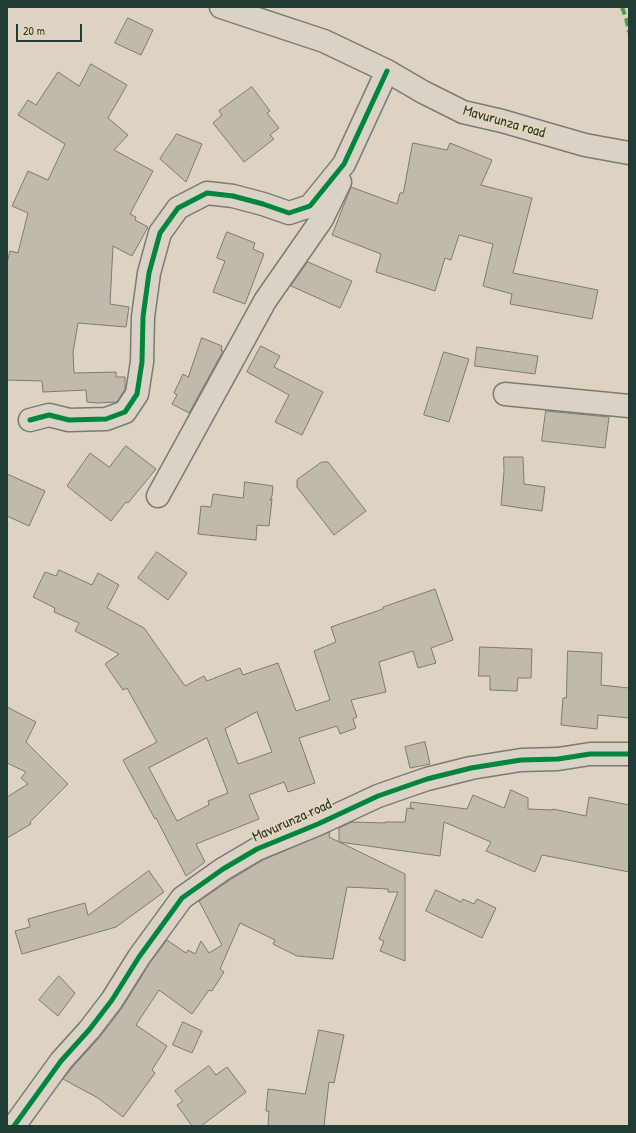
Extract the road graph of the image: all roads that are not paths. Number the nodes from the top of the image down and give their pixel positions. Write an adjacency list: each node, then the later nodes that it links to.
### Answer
1 (221, 7): 2 (street, Mavurunza road)
2 (387, 71): 3 (street, Mavurunza road); 4 (street)
3 (629, 153)
4 (344, 164): 7 (street); 8 (street)
5 (505, 394): 6 (street)
6 (629, 406)
7 (30, 420)
8 (158, 496)
9 (629, 754): 10 (street, Mavurunza road)
10 (14, 1126)

